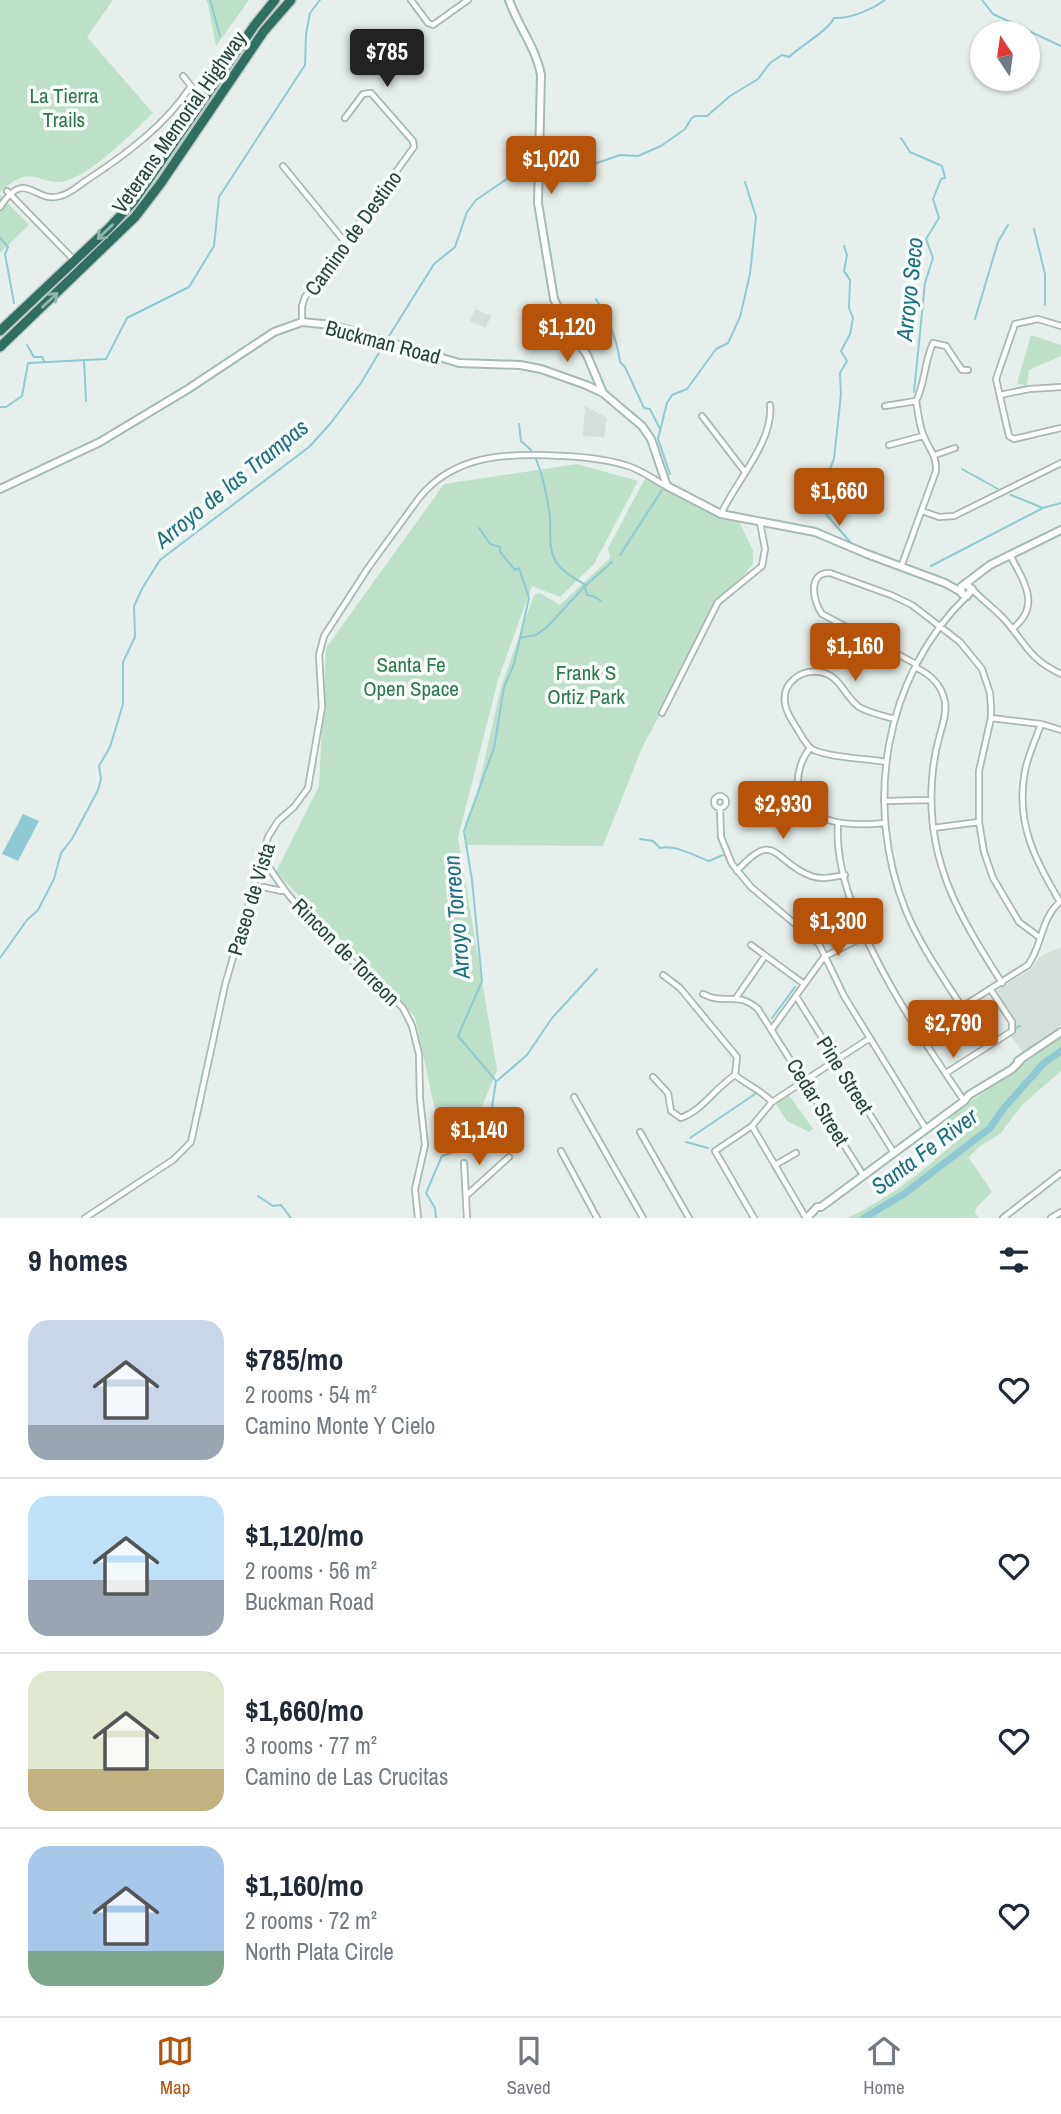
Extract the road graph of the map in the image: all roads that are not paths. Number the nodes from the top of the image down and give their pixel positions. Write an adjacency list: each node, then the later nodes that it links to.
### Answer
1 (275, 0): 12 (highway, Veterans Memorial Highway, one-way to 12)
2 (291, 0): 16 (highway, Veterans Memorial Highway, one-way to 2)
3 (411, 0): 4 (street)
4 (468, 0)
5 (509, 0): 19 (street)
6 (183, 76): 9 (street)
7 (345, 118): 11 (street, Camino de Destino)
8 (283, 166): 11 (street)
9 (9, 193): 10 (street); 12 (street)
10 (0, 207)
11 (345, 242): 13 (street, Camino de Destino)
12 (75, 261): 15 (highway, Veterans Memorial Highway)
13 (302, 323): 19 (street, Buckman Road); 33 (street, Buckman Road)
14 (1061, 326): 20 (street)
15 (0, 331)
16 (0, 347)
17 (968, 369): 21 (street)
18 (1061, 387): 20 (street)
19 (603, 393): 32 (street, Buckman Road)
20 (999, 395): 25 (street)
21 (916, 401): 23 (street); 26 (street)
22 (770, 405): 31 (street)
23 (885, 406)
24 (702, 416): 31 (street)
25 (1061, 428)
26 (923, 436): 27 (street); 29 (street)
27 (889, 445)
28 (955, 448): 29 (street)
29 (935, 455): 34 (street)
30 (1061, 463): 34 (street)
31 (745, 472): 35 (street)
32 (667, 486): 35 (street); 59 (street, Paseo de Vista)
33 (0, 489)
34 (922, 511): 39 (street)
35 (721, 514): 36 (street)
36 (760, 521): 39 (street); 45 (street)
37 (1061, 530): 38 (street)
38 (1010, 555): 40 (street); 42 (street)
39 (901, 567): 40 (street)
40 (966, 590): 41 (street); 42 (street)
41 (940, 626): 43 (street); 43 (street); 46 (street)
42 (1012, 629): 44 (street)
43 (916, 666): 47 (street); 52 (street)
44 (1061, 674)
45 (662, 713)
46 (991, 718): 48 (street); 55 (street)
47 (895, 719): 50 (street); 51 (street)
48 (1041, 724): 49 (street); 64 (street)
49 (1061, 730)
50 (810, 748): 51 (street); 56 (street)
51 (886, 762): 53 (street)
52 (931, 800): 53 (street); 58 (street)
53 (884, 801): 57 (street)
54 (720, 808): 60 (street)
55 (979, 822): 58 (street); 66 (street)
56 (838, 823): 57 (street); 61 (street)
57 (885, 823): 77 (street)
58 (933, 828): 71 (street)
59 (263, 857): 62 (street, Paseo de Vista); 63 (street, Rincon de Torreon)
60 (737, 872): 61 (street); 69 (street)
61 (845, 875): 65 (street)
62 (252, 892): 63 (street, Rincon de Torreon); 104 (street, Paseo de Vista)
63 (286, 892): 105 (street, Rincon de Torreon)
64 (1061, 901): 66 (street)
65 (865, 936): 69 (street); 80 (street)
66 (1039, 937): 71 (street)
67 (751, 945): 68 (street)
68 (765, 956): 72 (street); 76 (street)
69 (824, 957): 72 (street); 81 (street)
70 (663, 975): 84 (street)
71 (1002, 983): 73 (street)
72 (804, 985): 75 (street)
73 (991, 990): 77 (street); 83 (street)
74 (703, 994): 76 (street)
75 (796, 996): 78 (street); 82 (street, Pine Street)
76 (736, 998): 78 (street, Cedar Street)
77 (962, 1007): 80 (street)
78 (772, 1029): 86 (street, Cedar Street)
79 (1061, 1032): 88 (street)
80 (921, 1033): 83 (street)
81 (870, 1038): 82 (street); 91 (street)
82 (835, 1060): 86 (street); 95 (street, Pine Street)
83 (946, 1073): 88 (street)
84 (734, 1075): 85 (street); 89 (street)
85 (653, 1077)
86 (804, 1080): 89 (street); 99 (street, Cedar Street)
87 (574, 1097): 108 (street)
88 (965, 1100): 91 (street)
89 (772, 1102): 90 (street)
90 (752, 1126): 98 (street); 110 (street)
91 (926, 1129): 95 (street)
92 (640, 1132): 109 (street)
93 (561, 1151): 107 (street)
94 (796, 1153): 98 (street)
95 (894, 1153): 99 (street)
96 (509, 1157): 101 (street)
97 (464, 1163): 101 (street)
98 (775, 1165): 103 (street)
99 (863, 1175): 103 (street)
100 (1060, 1175): 111 (street)
101 (467, 1195): 106 (street)
102 (1061, 1212): 112 (street)
103 (808, 1217)
104 (85, 1218)
105 (418, 1218)
106 (467, 1218)
107 (597, 1218)
108 (643, 1218)
109 (689, 1218)
110 (754, 1218)
111 (1003, 1218)
112 (1051, 1218)

